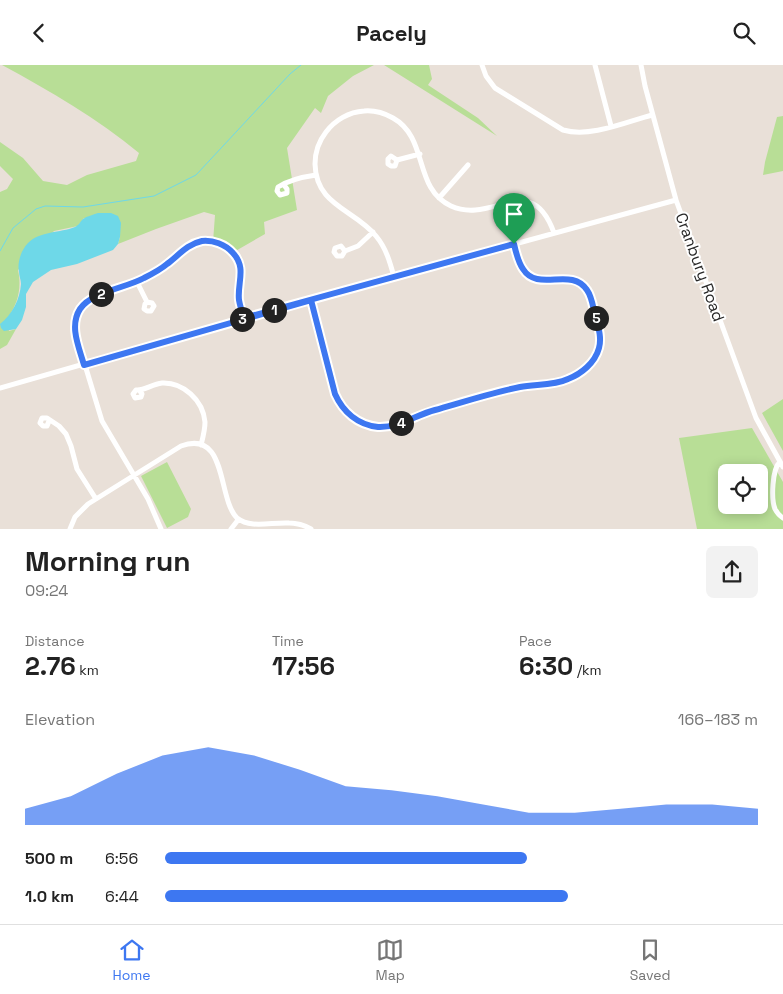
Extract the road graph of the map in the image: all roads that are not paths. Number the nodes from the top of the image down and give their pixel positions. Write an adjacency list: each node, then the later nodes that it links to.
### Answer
1 (482, 65): 5 (street)
2 (594, 65): 5 (street)
3 (641, 65): 4 (street, Cranbury Road)
4 (652, 115): 5 (street); 12 (street, Cranbury Road)
5 (611, 126)
6 (420, 154): 7 (street); 9 (street); 11 (street)
7 (397, 159)
8 (468, 165): 11 (street)
9 (316, 175): 10 (street); 13 (street)
10 (284, 185)
11 (439, 198): 14 (street)
12 (676, 200): 14 (street); 27 (street, Cranbury Road)
13 (373, 232): 16 (street); 17 (street)
14 (554, 233): 15 (street)
15 (514, 244): 17 (street); 19 (street)
16 (344, 251)
17 (394, 277): 19 (street)
18 (137, 282): 20 (street); 21 (street); 22 (street)
19 (311, 300): 21 (street)
20 (147, 302)
21 (244, 318): 22 (street)
22 (84, 365): 23 (street); 28 (street)
23 (0, 388)
24 (140, 391): 26 (street)
25 (49, 421): 29 (street)
26 (201, 445): 28 (street); 31 (street)
27 (782, 465): 30 (street, Cranbury Road)
28 (133, 476): 29 (street); 33 (street)
29 (96, 499): 32 (street)
30 (783, 519)
31 (238, 520): 34 (street); 35 (street)
32 (70, 529)
33 (161, 529)
34 (231, 529)
35 (311, 529)

